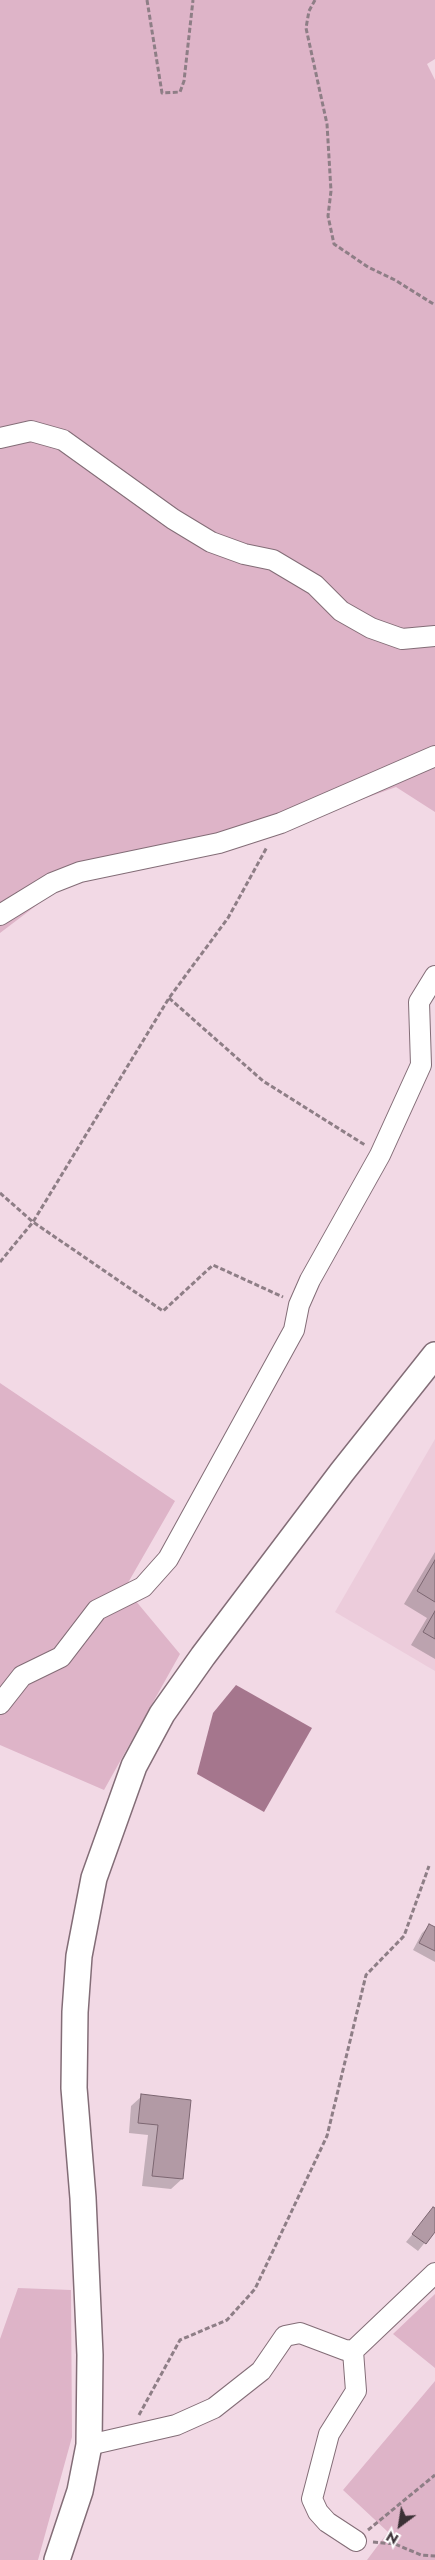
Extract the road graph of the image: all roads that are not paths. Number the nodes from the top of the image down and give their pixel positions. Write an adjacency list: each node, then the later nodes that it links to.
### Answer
1 (0, 438): 2 (street)
2 (435, 636)
3 (435, 756): 4 (street)
4 (0, 915)
5 (435, 976): 7 (street)
6 (435, 1355): 10 (street)
7 (0, 1704)
8 (435, 2273): 9 (street)
9 (353, 2351): 10 (street); 11 (street)
10 (89, 2445): 12 (street)
11 (356, 2541)
12 (57, 2560)

